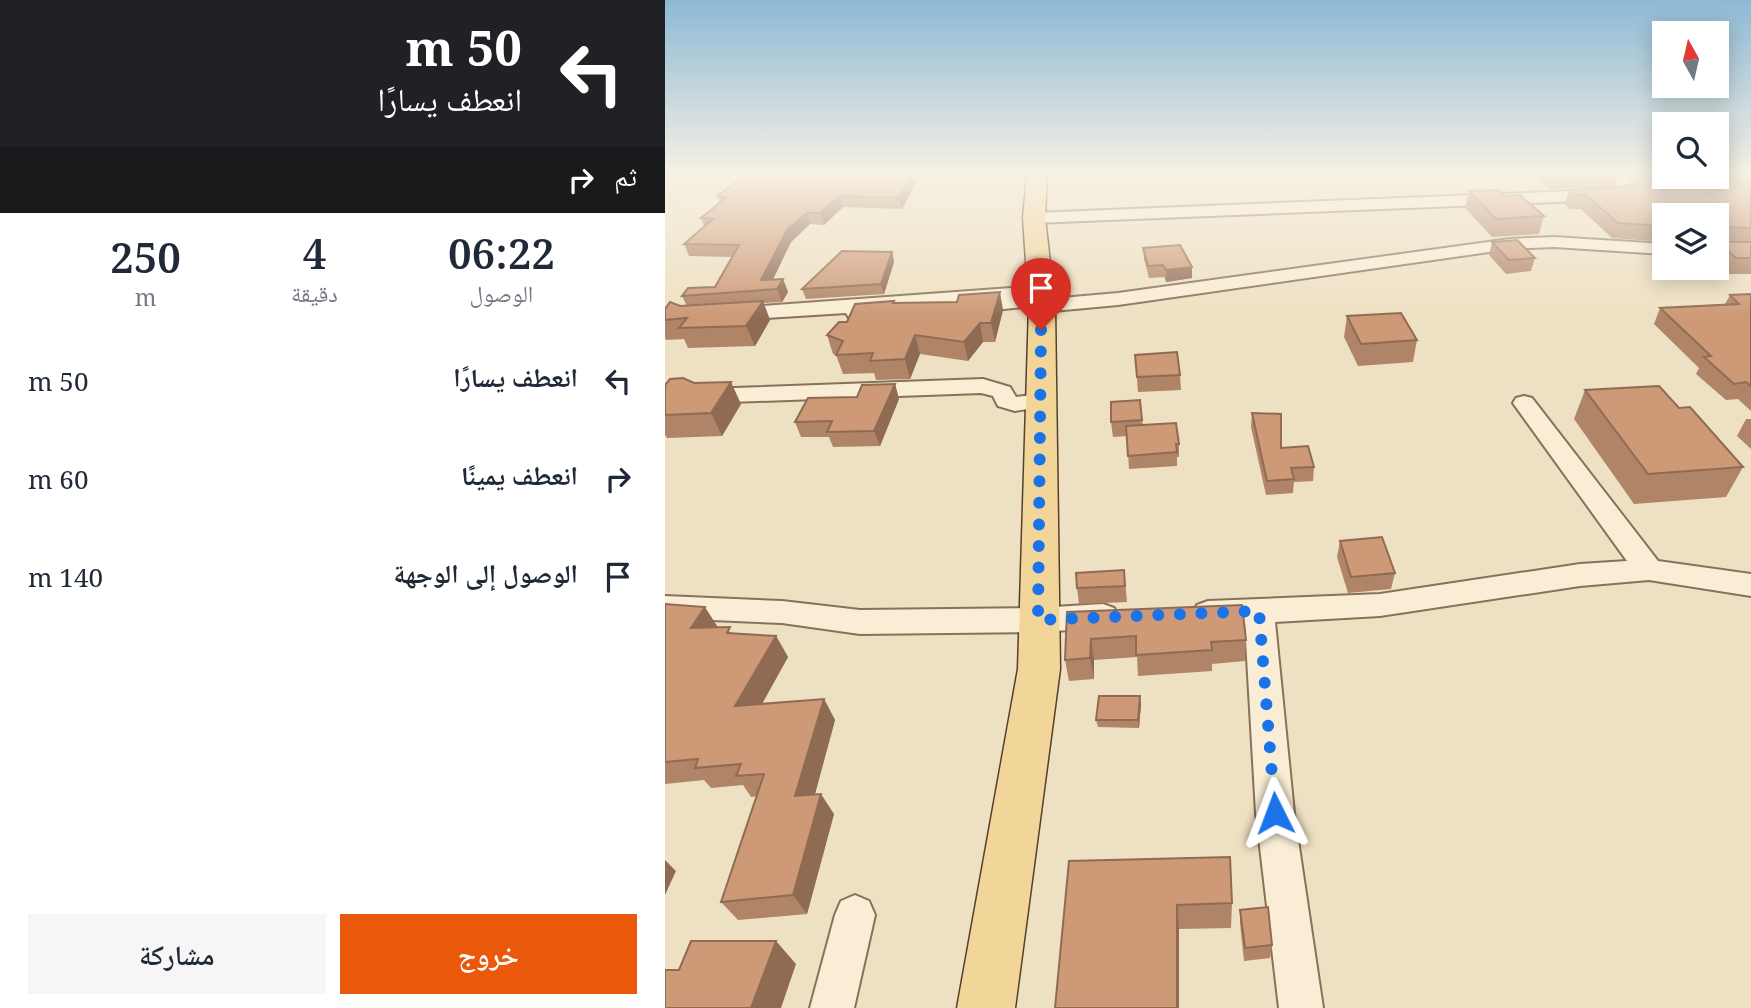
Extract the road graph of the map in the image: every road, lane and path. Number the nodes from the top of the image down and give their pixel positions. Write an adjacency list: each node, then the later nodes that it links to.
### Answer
1 (1034, 222): 3 (main road)
2 (1652, 249): 3 (street)
3 (1041, 299): 4 (street); 7 (main road)
4 (851, 307): 5 (street)
5 (716, 315)
6 (705, 396): 7 (street)
7 (1040, 401): 15 (main road)
8 (1524, 403): 9 (street)
9 (1649, 570): 10 (street); 12 (street)
10 (1751, 585)
11 (665, 607): 15 (street)
12 (1259, 611): 13 (street); 19 (street)
13 (1182, 613)
14 (1131, 615): 15 (street)
15 (1038, 620): 18 (main road)
16 (855, 915): 17 (street)
17 (832, 1008)
18 (986, 1008)
19 (1301, 1008)

